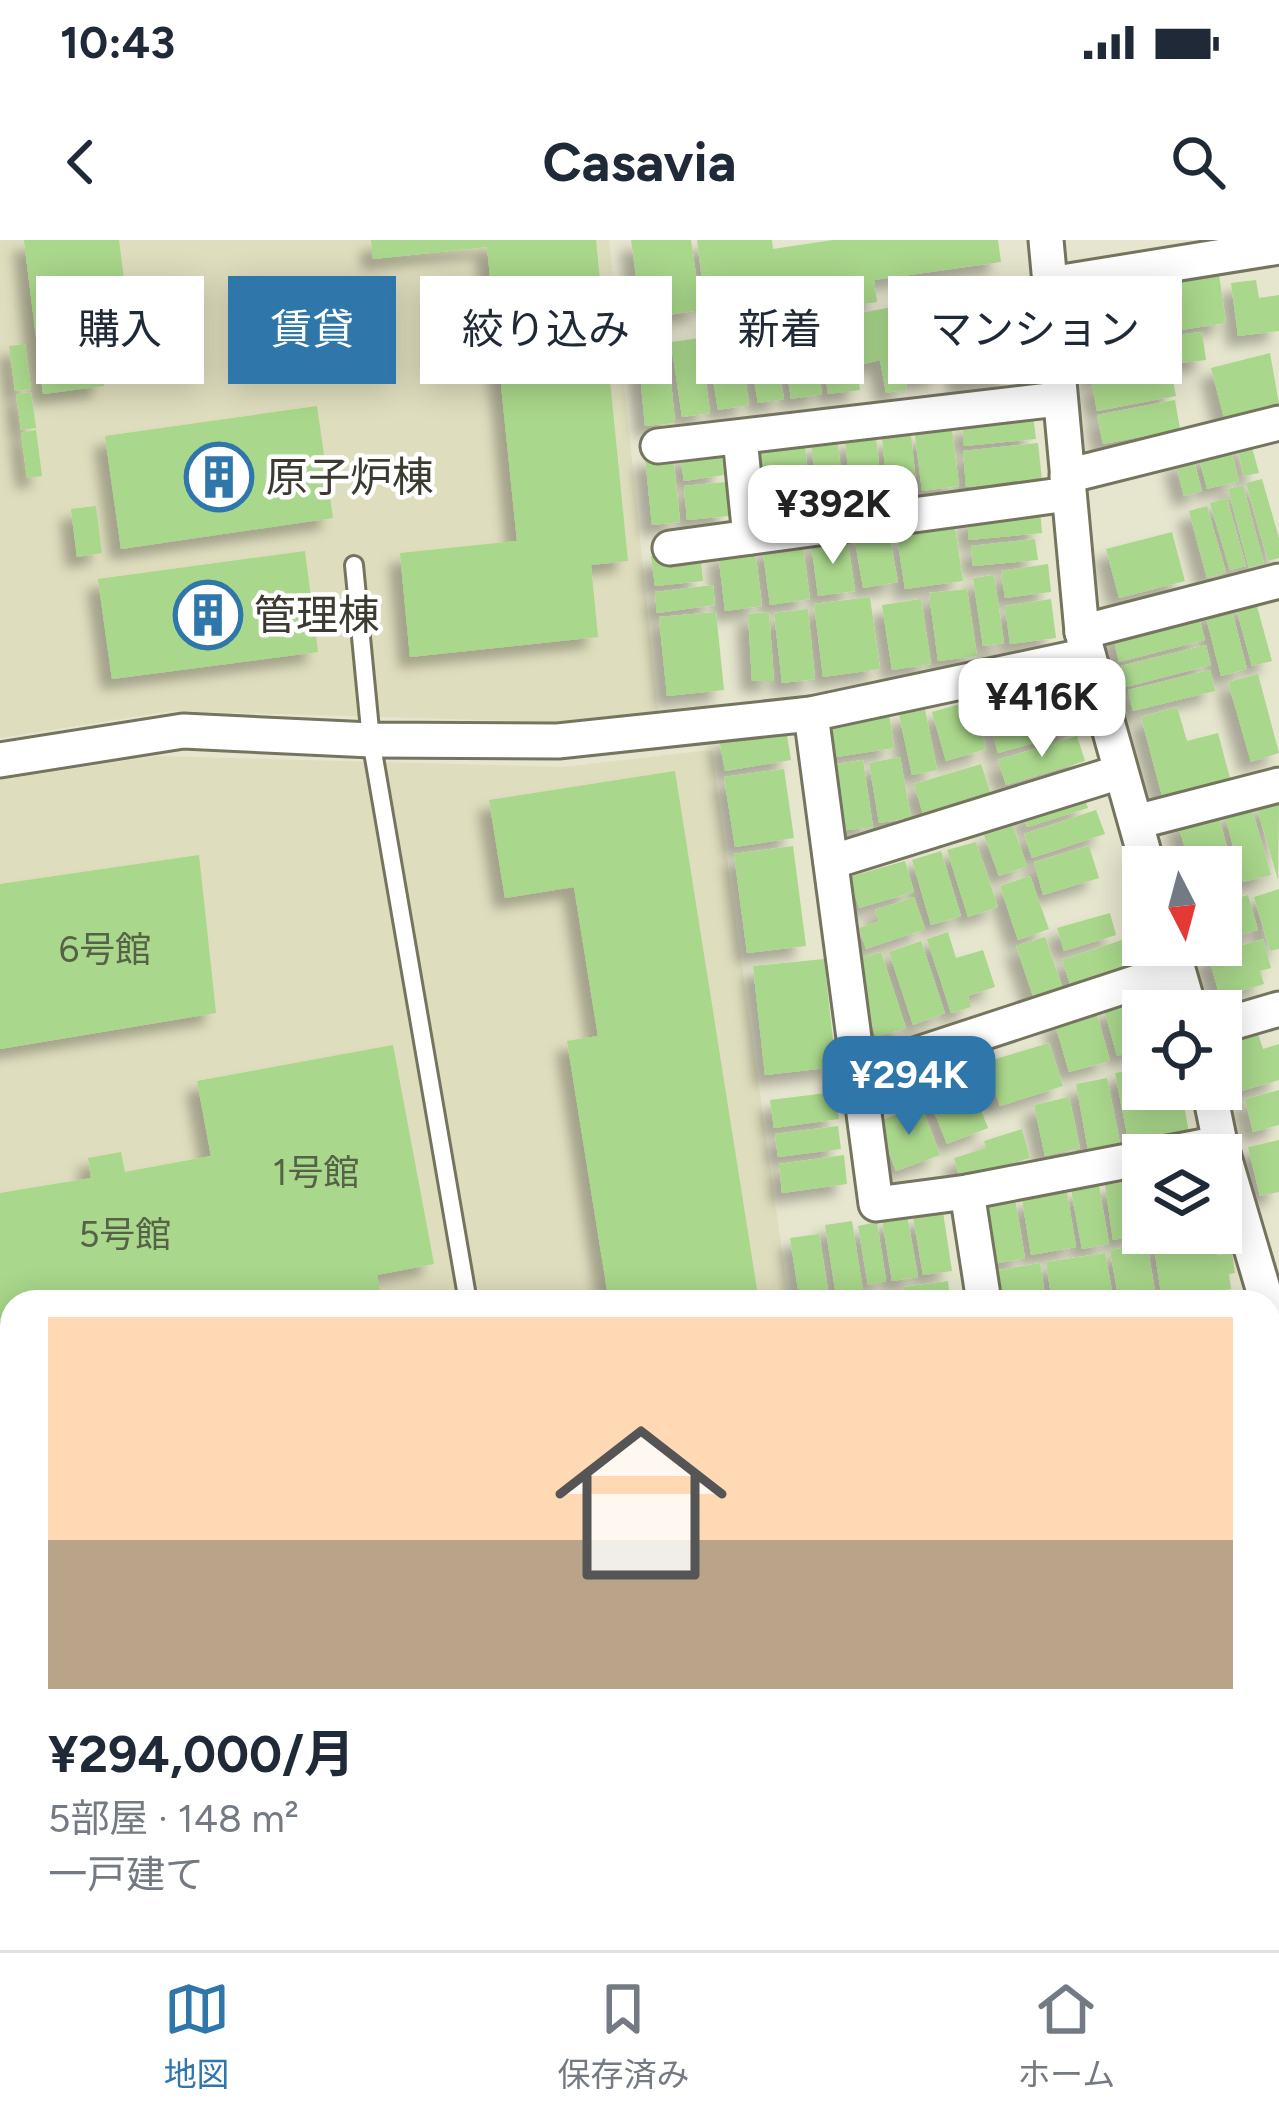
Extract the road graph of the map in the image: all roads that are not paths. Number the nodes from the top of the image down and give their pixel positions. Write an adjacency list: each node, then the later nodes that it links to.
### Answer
1 (1046, 240): 3 (street)
2 (1279, 247): 4 (street)
3 (1049, 276)
4 (1100, 276)
5 (1057, 384): 6 (street)
6 (1058, 399): 8 (street); 10 (street)
7 (1279, 423): 10 (street)
8 (740, 437): 9 (street); 11 (street)
9 (658, 446)
10 (1068, 485): 11 (street); 15 (street)
11 (750, 537): 12 (street)
12 (670, 548)
13 (354, 565): 17 (lane)
14 (1279, 581): 15 (street)
15 (1085, 644): 16 (street); 19 (street)
16 (812, 714): 17 (street); 23 (street)
17 (371, 740): 18 (street); 31 (lane)
18 (0, 760)
19 (1120, 772): 21 (street); 23 (street)
20 (1279, 785): 21 (street)
21 (1136, 822): 22 (street)
22 (1142, 846)
23 (830, 862): 27 (street)
24 (1150, 966): 27 (street)
25 (1279, 1009): 26 (street)
26 (1242, 1020)
27 (860, 1073): 29 (street)
28 (1122, 1162): 29 (street)
29 (967, 1192): 32 (street)
30 (1242, 1217): 33 (street)
31 (466, 1290)
32 (982, 1290)
33 (1264, 1290)

